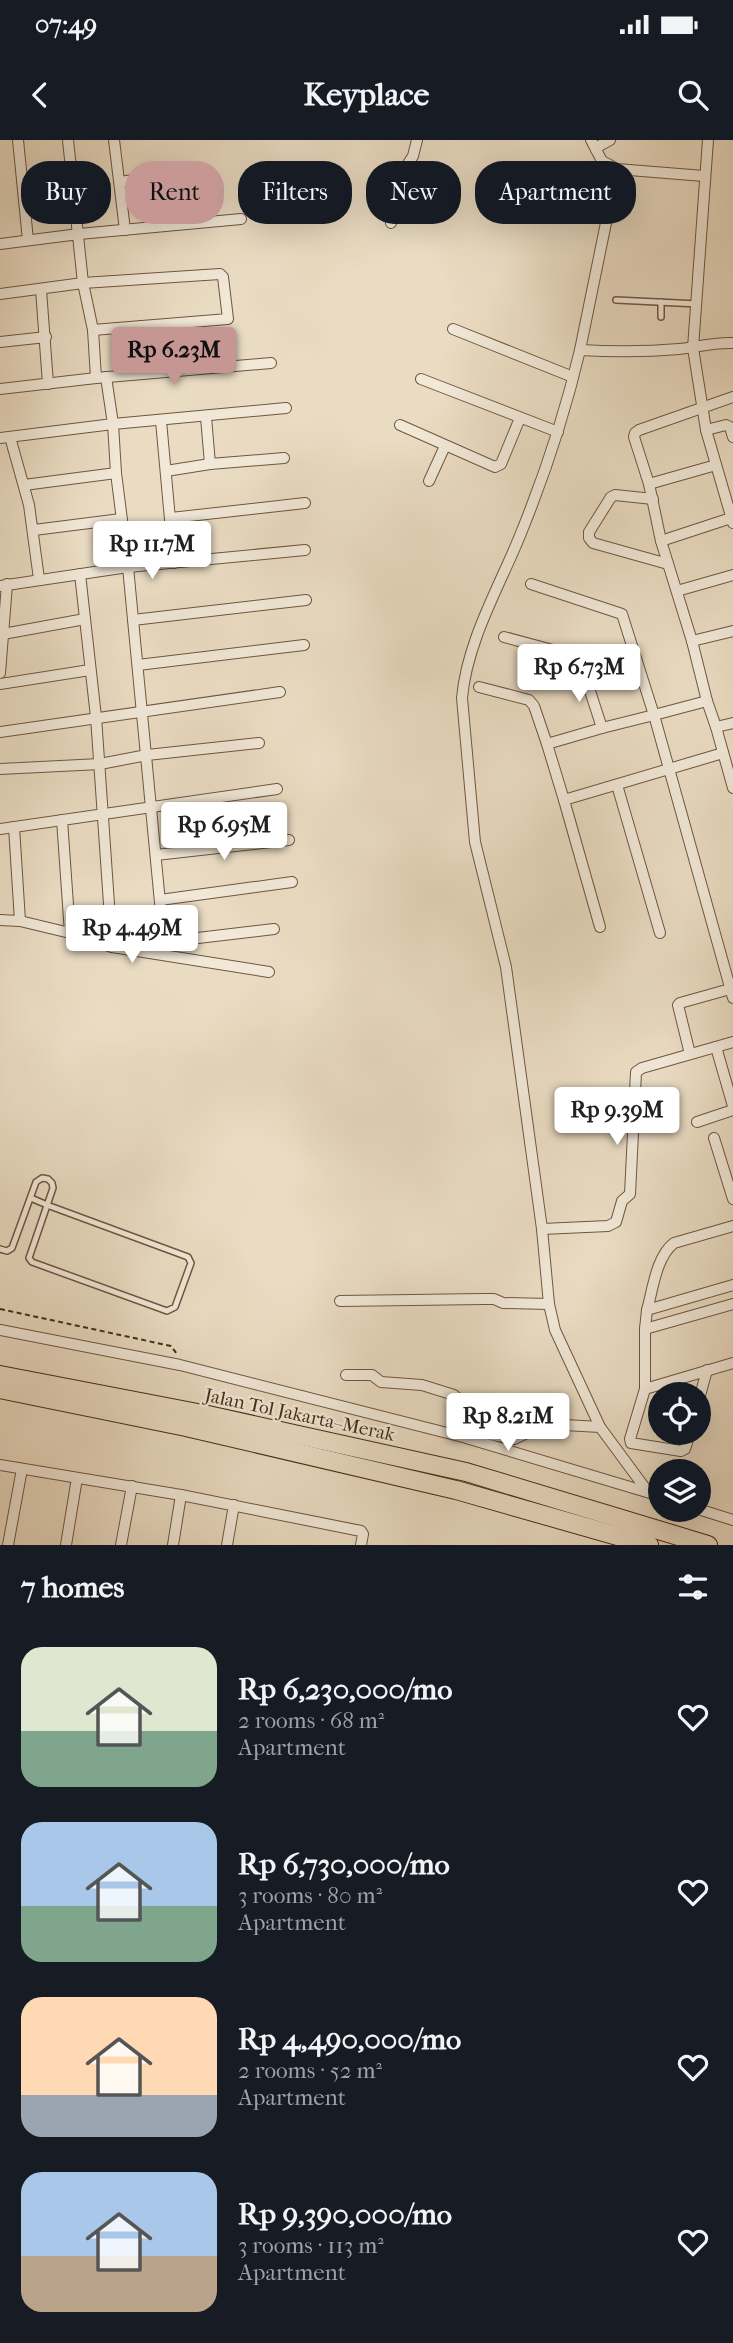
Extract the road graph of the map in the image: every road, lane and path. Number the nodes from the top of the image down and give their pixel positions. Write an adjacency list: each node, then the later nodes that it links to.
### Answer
1 (18, 140): 19 (street)
2 (68, 140): 18 (street)
3 (114, 140): 14 (street)
4 (417, 140): 9 (street)
5 (590, 140): 8 (street)
6 (610, 140): 8 (street)
7 (708, 140): 12 (street)
8 (596, 150): 10 (street)
9 (410, 161)
10 (602, 161)
11 (636, 171): 12 (street)
12 (704, 176): 26 (street)
13 (125, 181): 14 (street)
14 (120, 182): 17 (street)
15 (238, 219): 17 (street)
16 (606, 224): 35 (street)
17 (125, 230): 18 (street)
18 (79, 234): 19 (street); 21 (street)
19 (28, 240): 20 (street)
20 (0, 244)
21 (83, 283): 22 (street); 28 (street); 30 (street)
22 (41, 290): 23 (street); 31 (street)
23 (0, 294)
24 (616, 300): 25 (lane)
25 (661, 302): 26 (lane); 27 (lane)
26 (698, 304): 34 (street)
27 (661, 317)
28 (141, 326): 30 (street); 37 (street)
29 (453, 329): 38 (street)
30 (93, 330): 39 (street)
31 (46, 337): 32 (street); 41 (street)
32 (0, 342)
33 (733, 343): 34 (street)
34 (694, 348): 35 (street); 45 (street)
35 (580, 350): 38 (street)
36 (271, 363): 37 (street)
37 (144, 374): 39 (street)
38 (573, 377): 52 (street)
39 (101, 378): 41 (street); 49 (street)
40 (421, 379): 47 (street)
41 (48, 383): 42 (street)
42 (0, 389)
43 (733, 397): 45 (street)
44 (286, 408): 46 (street)
45 (702, 409): 51 (street); 62 (street)
46 (206, 417): 48 (street); 57 (street)
47 (520, 418): 52 (street); 55 (street)
48 (160, 421): 49 (street); 59 (street)
49 (113, 424): 54 (street); 60 (street)
50 (400, 425): 55 (street)
51 (706, 430): 53 (street); 58 (street)
52 (558, 432): 143 (street)
53 (733, 437)
54 (5, 438): 63 (street)
55 (445, 446): 61 (street)
56 (284, 458): 57 (street)
57 (210, 464): 59 (street)
58 (716, 465): 62 (street); 68 (street)
59 (166, 471): 66 (street)
60 (116, 473): 63 (street); 67 (street)
61 (429, 481)
62 (649, 484): 64 (street)
63 (24, 485): 69 (street)
64 (653, 499): 70 (street); 73 (street)
65 (305, 503): 66 (street)
66 (171, 518): 72 (street)
67 (121, 519): 69 (street); 74 (street)
68 (732, 521): 70 (street)
69 (34, 530): 77 (street)
70 (661, 541): 73 (street)
71 (305, 550): 72 (street)
72 (174, 563): 74 (street)
73 (668, 565): 80 (street)
74 (128, 568): 75 (street); 84 (street)
75 (80, 574): 77 (street); 83 (street)
76 (733, 575): 80 (street)
77 (39, 579): 79 (street)
78 (531, 584): 98 (street)
79 (4, 585): 82 (street)
80 (677, 591): 88 (street)
81 (306, 600): 84 (street)
82 (2, 613): 86 (street)
83 (85, 619): 86 (street); 91 (street)
84 (133, 620): 90 (street)
85 (733, 631): 88 (street)
86 (3, 634): 92 (street)
87 (504, 637): 101 (street)
88 (692, 642): 96 (street)
89 (304, 645): 90 (street)
90 (138, 665): 97 (street)
91 (90, 670): 93 (street); 99 (street)
92 (0, 673)
93 (0, 684)
94 (479, 687): 105 (street)
95 (280, 692): 97 (street)
96 (707, 701): 98 (street); 102 (street)
97 (142, 710): 99 (street); 107 (street)
98 (654, 715): 101 (street); 110 (street)
99 (96, 717): 103 (street); 108 (street)
100 (733, 723): 102 (street)
101 (602, 727): 105 (street)
102 (716, 727): 106 (street)
103 (0, 732)
104 (259, 743): 107 (street)
105 (547, 744): 114 (street)
106 (723, 754): 110 (street); 112 (street)
107 (147, 755): 108 (street); 119 (street)
108 (100, 764): 109 (street); 129 (street)
109 (0, 769)
110 (670, 769): 111 (street); 132 (street)
111 (617, 785): 114 (street); 127 (street)
112 (733, 788)
113 (277, 789): 115 (street)
114 (564, 800): 124 (street)
115 (62, 820): 116 (street); 126 (street)
116 (14, 827): 117 (street); 123 (street)
117 (0, 829)
118 (289, 840): 119 (street)
119 (156, 855): 121 (street)
120 (292, 882): 121 (street)
121 (160, 900): 128 (street)
122 (0, 920): 123 (street)
123 (20, 921): 126 (street)
124 (600, 927)
125 (274, 929): 128 (street)
126 (70, 933): 129 (street)
127 (660, 933)
128 (164, 942): 130 (street)
129 (112, 947): 130 (street)
130 (165, 955): 131 (street)
131 (269, 972)
132 (732, 993): 135 (street)
133 (733, 1042): 134 (street)
134 (716, 1047): 135 (street); 136 (street)
135 (690, 1054): 143 (street)
136 (733, 1108): 137 (street)
137 (697, 1122)
138 (714, 1139): 140 (street)
139 (31, 1198): 141 (lane); 141 (lane); 144 (lane)
140 (733, 1199)
141 (47, 1205): 141 (lane)
142 (733, 1226): 150 (street)
143 (542, 1229): 147 (street)
144 (0, 1249)
145 (733, 1285): 150 (street)
146 (340, 1301): 147 (street)
147 (549, 1304): 161 (street)
148 (733, 1304): 151 (street)
149 (0, 1309): 154 (path)
150 (647, 1310): 151 (street)
151 (645, 1329): 159 (street)
152 (0, 1330): 154 (street)
153 (733, 1363): 155 (street)
154 (180, 1364): 167 (street)
155 (707, 1370): 158 (street); 159 (street)
156 (0, 1375): 181 (highway, Jalan Tol Jakarta–Merak)
157 (346, 1375): 161 (street)
158 (704, 1382)
159 (645, 1389): 162 (street)
160 (0, 1390): 180 (highway, Jalan Tol Jakarta–Merak)
161 (600, 1427): 167 (street)
162 (686, 1445)
163 (0, 1465): 164 (street)
164 (22, 1468): 165 (street); 173 (street)
165 (77, 1478): 166 (street); 175 (street)
166 (132, 1486): 168 (street); 176 (street)
167 (648, 1492)
168 (181, 1495): 169 (street); 177 (street)
169 (234, 1505): 178 (street); 179 (street)
170 (711, 1513): 171 (street)
171 (733, 1520)
172 (0, 1524): 173 (street)
173 (12, 1527): 174 (street)
174 (8, 1545)
175 (66, 1545)
176 (121, 1545)
177 (173, 1545)
178 (227, 1545)
179 (361, 1545)
180 (649, 1545)
181 (708, 1545)

